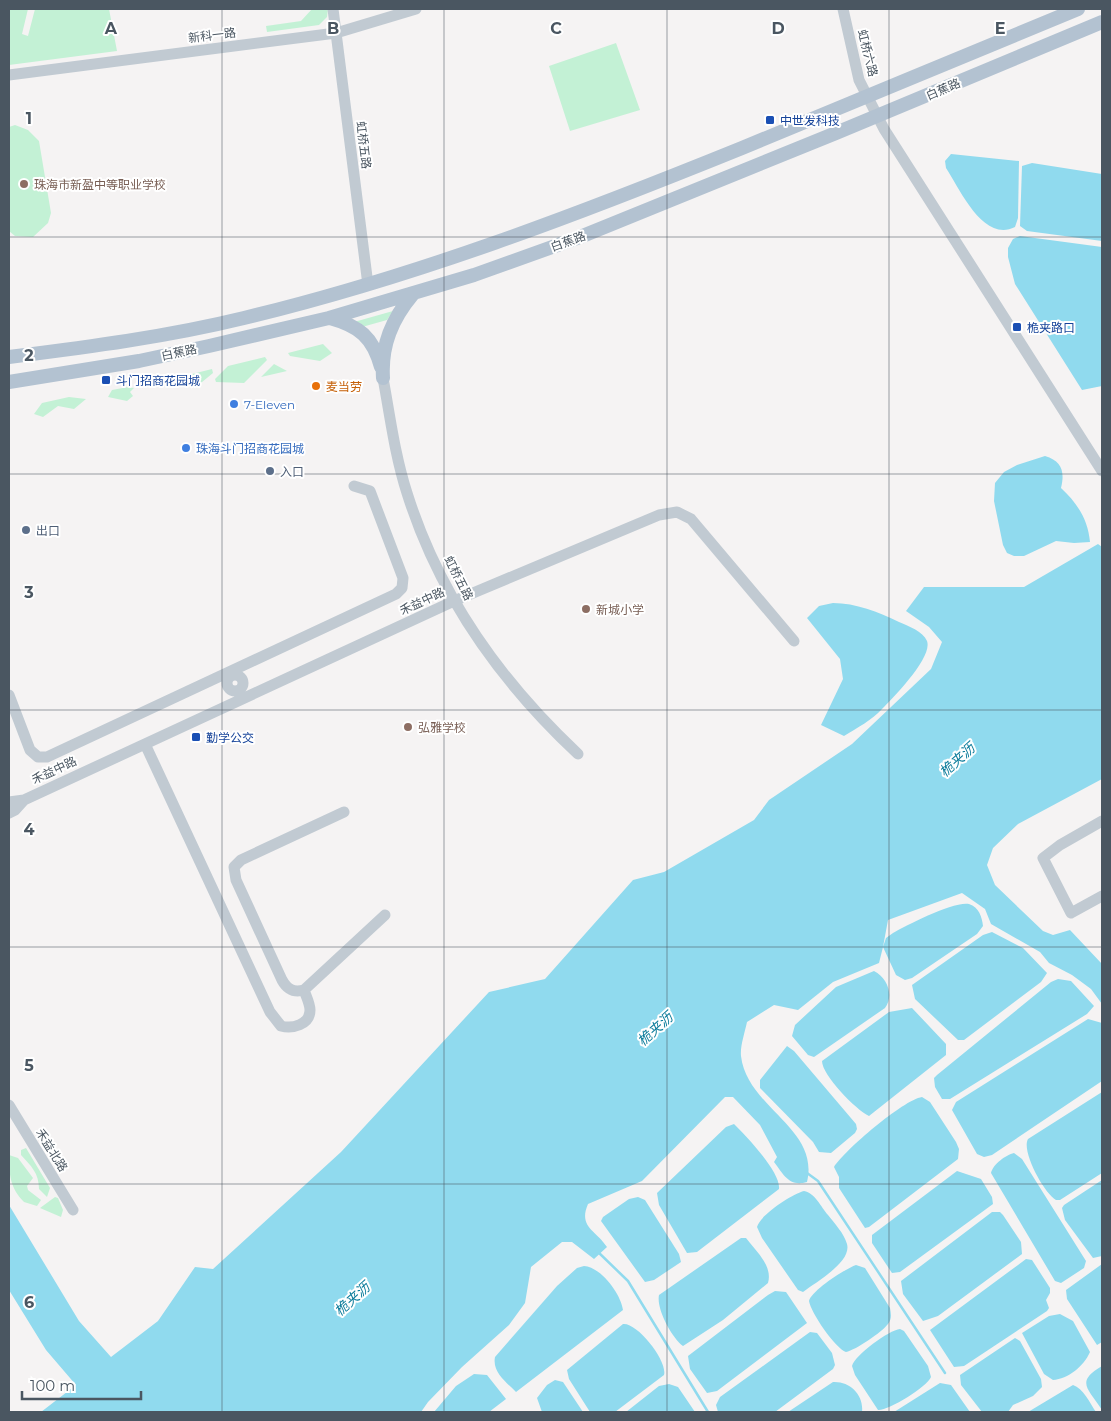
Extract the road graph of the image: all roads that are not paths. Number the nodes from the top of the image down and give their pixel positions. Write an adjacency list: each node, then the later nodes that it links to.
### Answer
1 (333, 9): 6 (street, 虹桥五路)
2 (416, 9): 6 (street, 新科一路)
3 (843, 9): 8 (street, 虹桥六路)
4 (1078, 9): 8 (main road, 白蕉路)
5 (1102, 22): 9 (main road, 白蕉路)
6 (336, 34): 7 (street, 新科一路); 10 (street, 虹桥五路)
7 (9, 74)
8 (868, 97): 9 (street, 虹桥六路); 10 (main road, 白蕉路)
9 (880, 122): 11 (main road, 白蕉路); 16 (street, 虹桥六路)
10 (368, 285): 13 (main road, 白蕉路)
11 (413, 294): 12 (main road, 白蕉路); 14 (main road)
12 (329, 318): 14 (main road); 15 (main road, 白蕉路)
13 (9, 357)
14 (383, 378): 18 (street, 虹桥五路)
15 (9, 382)
16 (1102, 471)
17 (354, 486): 20 (street)
18 (454, 601): 19 (street, 禾益中路); 22 (street, 禾益中路); 24 (street, 虹桥五路)
19 (794, 641)
20 (231, 673): 21 (street); 22 (street)
21 (9, 695)
22 (240, 695): 23 (street, 禾益中路)
23 (145, 744): 25 (street, 禾益中路); 32 (street)
24 (578, 754)
25 (24, 800): 26 (street, 禾益中路); 28 (street, 禾益中路)
26 (9, 802)
27 (344, 812): 32 (street)
28 (9, 813)
29 (1102, 822): 30 (street)
30 (1102, 896)
31 (385, 915): 32 (street)
32 (304, 990)
33 (9, 1105): 34 (street, 禾益北路)
34 (73, 1210)

